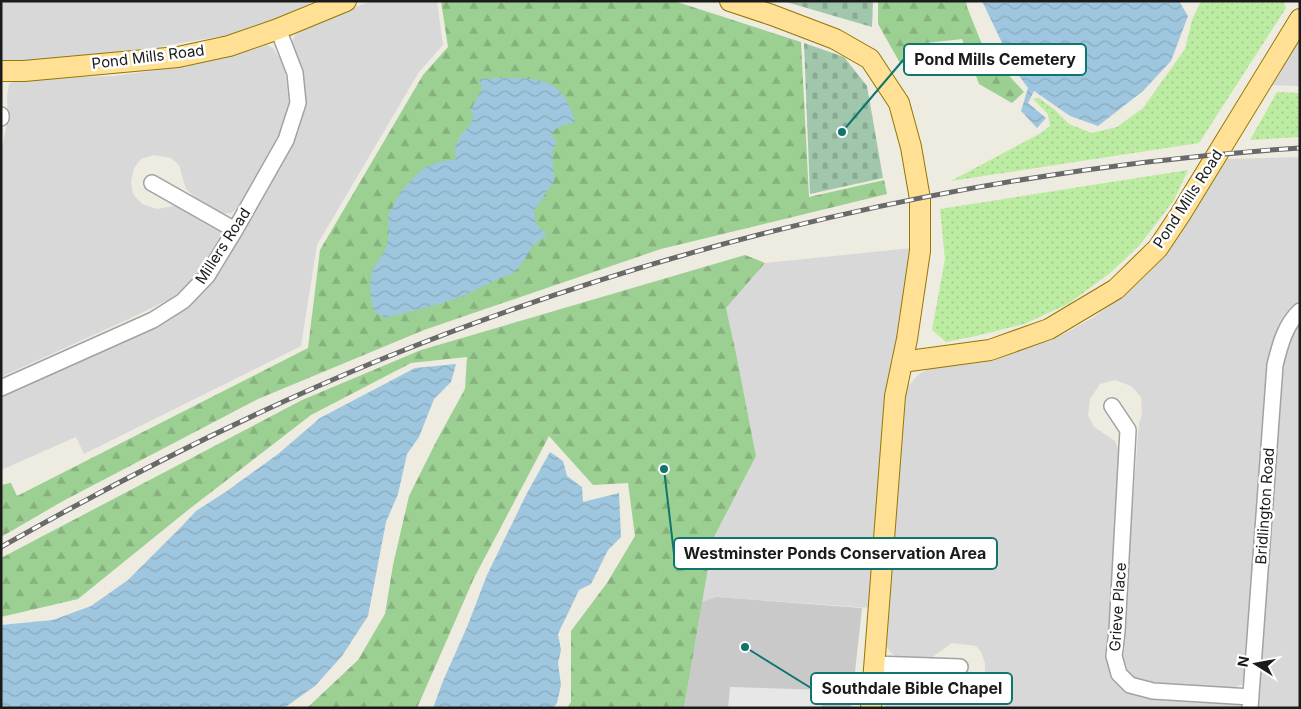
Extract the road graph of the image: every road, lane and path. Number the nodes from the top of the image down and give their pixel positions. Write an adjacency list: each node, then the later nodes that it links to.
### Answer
1 (346, 1): 4 (main road, Pond Mills Road)
2 (730, 1): 9 (main road)
3 (1300, 19): 9 (main road, Pond Mills Road)
4 (278, 30): 5 (main road, Pond Mills Road); 7 (street, Millers Road)
5 (1, 71)
6 (152, 183): 7 (street)
7 (235, 230): 10 (street, Millers Road)
8 (1300, 311): 14 (street, Bridlington Road)
9 (902, 362): 12 (main road)
10 (1, 388)
11 (1112, 406): 14 (street, Grieve Place)
12 (874, 664): 13 (street); 15 (main road)
13 (960, 667)
14 (1251, 702)
15 (872, 708)

